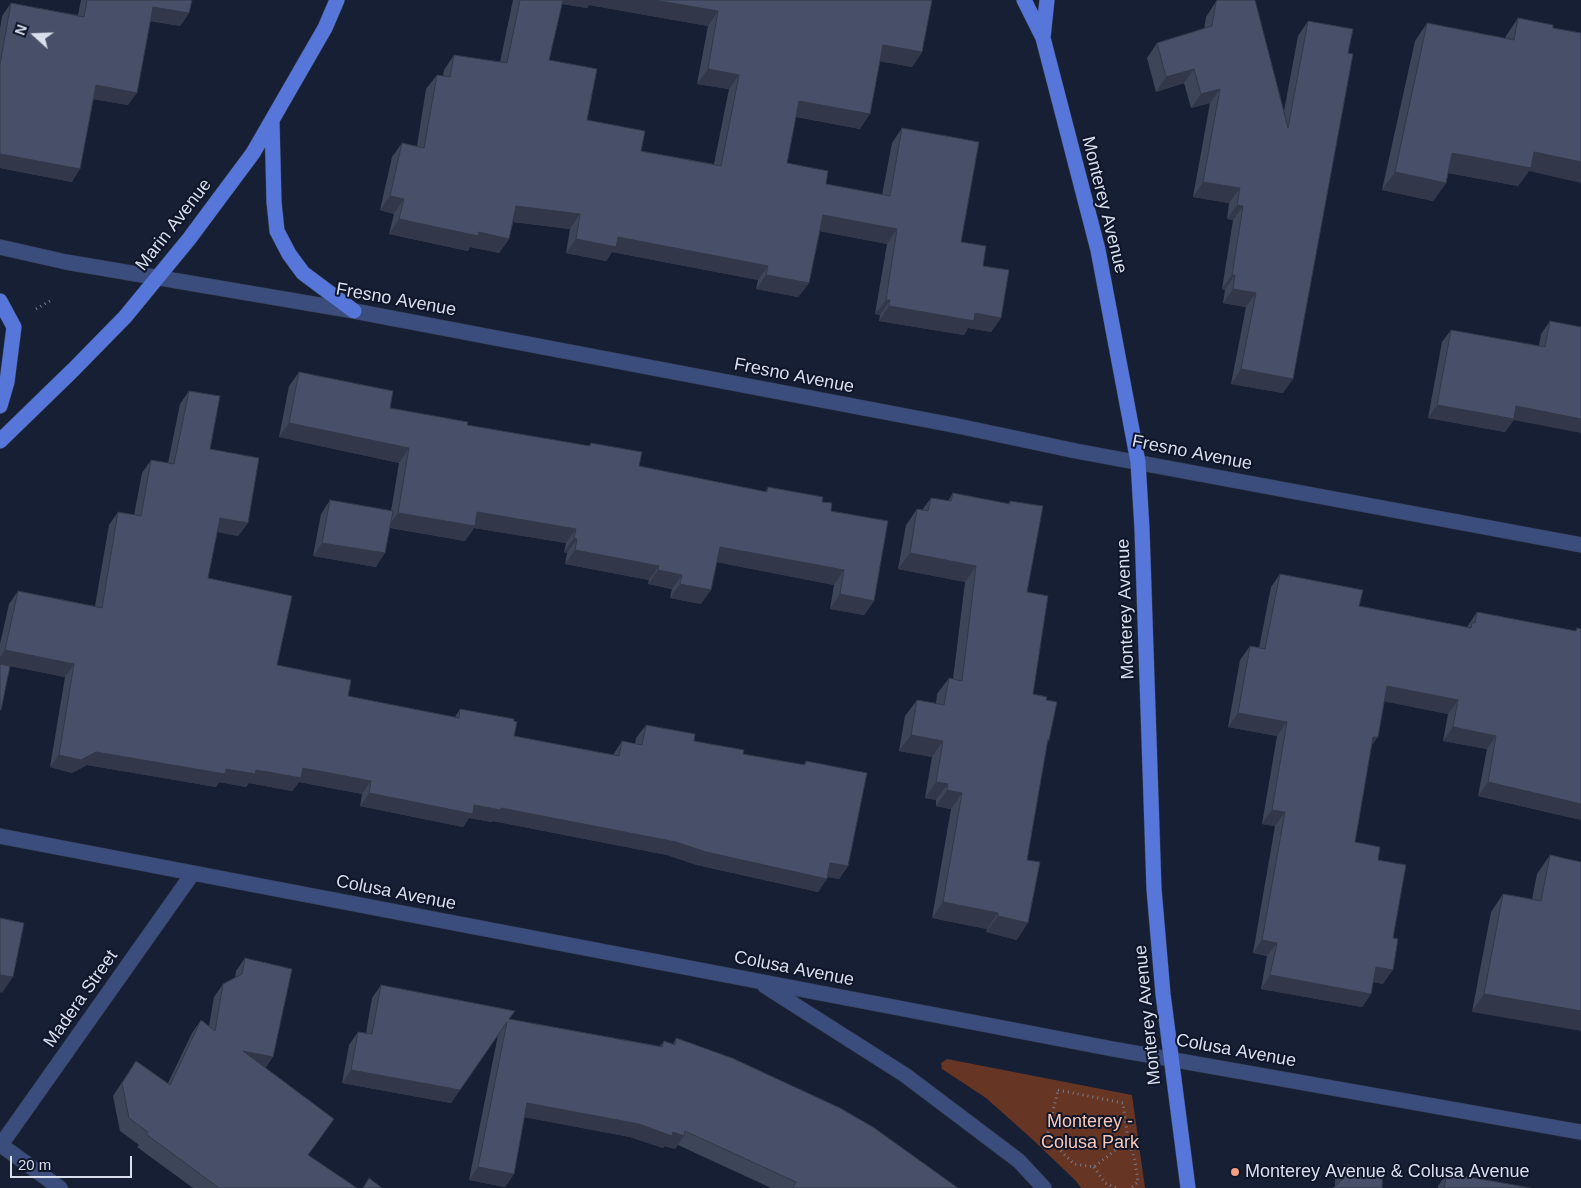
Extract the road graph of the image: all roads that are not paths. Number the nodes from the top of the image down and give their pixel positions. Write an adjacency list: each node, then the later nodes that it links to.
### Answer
1 (337, 0): 5 (main road, Marin Avenue)
2 (1024, 0): 4 (main road, Monterey Avenue)
3 (1048, 0): 4 (main road, Monterey Avenue)
4 (1043, 38): 12 (main road, Monterey Avenue)
5 (272, 120): 7 (main road, Marin Avenue); 9 (main road)
6 (0, 247): 7 (street, Fresno Avenue)
7 (157, 278): 9 (street, Fresno Avenue); 11 (main road, Marin Avenue)
8 (0, 301): 10 (main road)
9 (354, 311): 12 (street, Fresno Avenue)
10 (0, 406)
11 (0, 441)
12 (1138, 462): 13 (street, Fresno Avenue); 17 (main road, Monterey Avenue)
13 (1581, 545)
14 (0, 836): 15 (street, Colusa Avenue)
15 (193, 873): 16 (street, Colusa Avenue); 19 (street, Madera Street)
16 (758, 981): 17 (street, Colusa Avenue); 21 (street)
17 (1171, 1059): 18 (street, Colusa Avenue); 22 (main road, Monterey Avenue)
18 (1581, 1132)
19 (0, 1146): 20 (street)
20 (60, 1188)
21 (1044, 1188)
22 (1188, 1188)

